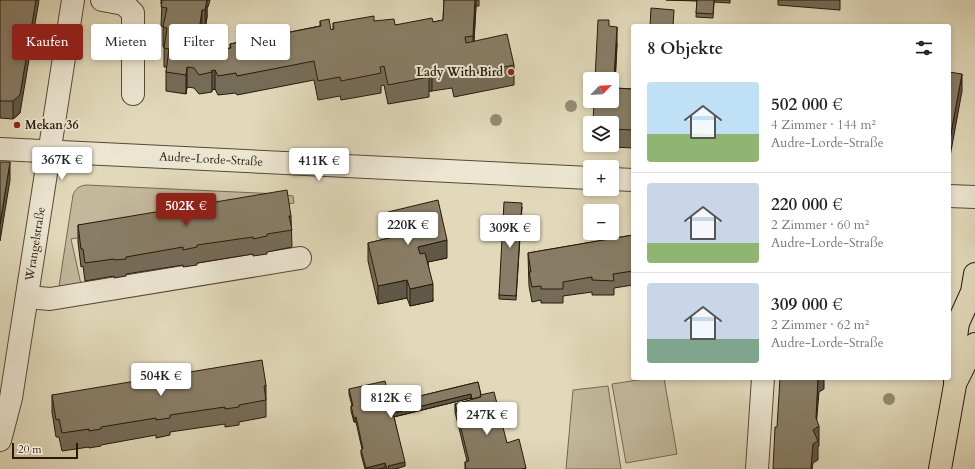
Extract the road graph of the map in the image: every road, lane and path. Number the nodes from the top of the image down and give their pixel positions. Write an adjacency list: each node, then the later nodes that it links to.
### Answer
1 (73, 0): 5 (street, Wrangelstraße)
2 (102, 0): 3 (street)
3 (132, 94)
4 (0, 149): 5 (street, Audre-Lorde-Straße)
5 (50, 152): 6 (street, Audre-Lorde-Straße); 13 (street, Wrangelstraße)
6 (583, 178)
7 (619, 179): 8 (street)
8 (631, 180)
9 (951, 196): 10 (street)
10 (975, 197)
11 (300, 258): 13 (street)
12 (974, 291): 16 (main road)
13 (27, 297): 17 (street, Wrangelstraße)
14 (975, 344): 16 (main road)
15 (763, 380): 18 (street)
16 (955, 385): 19 (main road)
17 (0, 440)
18 (757, 469)
19 (940, 469)

